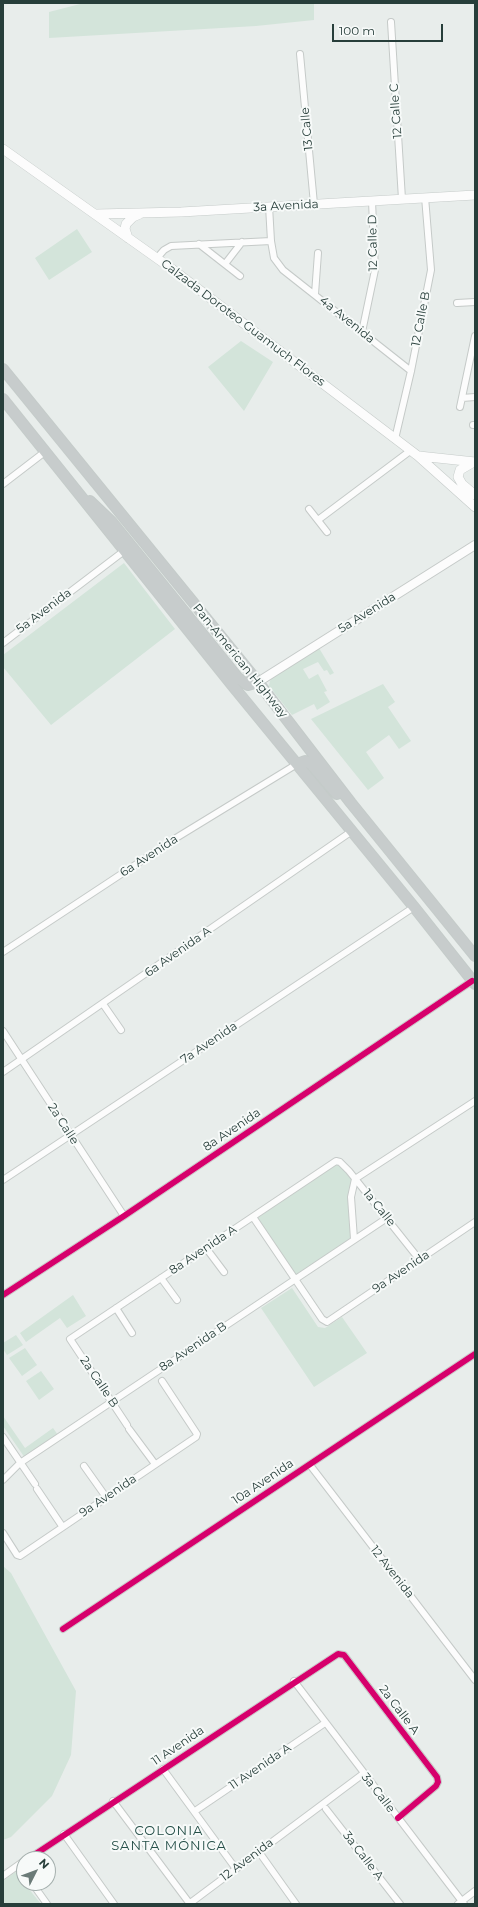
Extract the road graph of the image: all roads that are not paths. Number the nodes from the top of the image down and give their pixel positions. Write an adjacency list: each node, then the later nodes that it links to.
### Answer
1 (391, 22): 6 (street, 12 Calle C)
2 (300, 54): 8 (street, 13 Calle)
3 (3, 149): 11 (main road, Calzada Doroteo Guamuch Flores)
4 (475, 196): 5 (main road, 3a Avenida)
5 (425, 197): 6 (main road, 3a Avenida); 27 (street, 12 Calle B)
6 (402, 199): 7 (main road, 3a Avenida)
7 (372, 201): 8 (main road, 3a Avenida); 23 (street, 12 Calle D)
8 (314, 204): 9 (main road, 3a Avenida)
9 (269, 206): 10 (main road, 3a Avenida); 13 (street)
10 (143, 213): 11 (main road, 3a Avenida); 12 (main road)
11 (97, 214): 12 (main road, Calzada Doroteo Guamuch Flores)
12 (128, 238): 17 (main road, Calzada Doroteo Guamuch Flores)
13 (271, 241): 14 (street); 20 (street, 4a Avenida)
14 (242, 242): 15 (street); 18 (street)
15 (199, 244): 17 (street); 18 (street)
16 (318, 253): 20 (street)
17 (157, 258): 32 (main road, Calzada Doroteo Guamuch Flores)
18 (225, 264): 19 (street)
19 (240, 276)
20 (315, 294): 23 (street, 4a Avenida)
21 (475, 302): 22 (street)
22 (457, 303)
23 (362, 332): 27 (street, 4a Avenida)
24 (475, 336): 25 (street)
25 (474, 346): 29 (street)
26 (3, 369): 46 (highway, Pan-American Highway)
27 (411, 371): 32 (street, 12 Calle B)
28 (475, 397): 29 (street)
29 (462, 398): 31 (street)
30 (3, 399): 33 (highway, Pan-American Highway)
31 (460, 407)
32 (395, 439): 34 (main road, Calzada Doroteo Guamuch Flores)
33 (46, 451): 36 (street); 37 (highway, Pan-American Highway)
34 (414, 453): 35 (main road); 39 (main road, Calzada Doroteo Guamuch Flores); 41 (street)
35 (474, 462): 38 (main road)
36 (3, 484)
37 (75, 490): 44 (highway, Pan-American Highway); 46 (highway)
38 (475, 495)
39 (475, 507)
40 (309, 509): 41 (street)
41 (318, 520): 42 (street)
42 (328, 532)
43 (475, 545): 46 (street, 5a Avenida)
44 (124, 551): 45 (street, 5a Avenida); 47 (highway, Pan-American Highway)
45 (3, 643)
46 (258, 682): 48 (highway, Pan-American Highway)
47 (297, 764): 48 (highway); 49 (highway, Pan-American Highway); 51 (street, 6a Avenida)
48 (351, 803): 52 (highway, Pan-American Highway)
49 (352, 831): 50 (highway, Pan-American Highway); 54 (street, 6a Avenida A)
50 (414, 907): 53 (highway, Pan-American Highway); 60 (street, 7a Avenida)
51 (5, 950)
52 (475, 956)
53 (474, 982): 64 (street, 8a Avenida)
54 (103, 1004): 55 (street); 57 (street, 6a Avenida A)
55 (121, 1030)
56 (3, 1031): 57 (street, 2a Calle)
57 (22, 1060): 58 (street, 6a Avenida A); 60 (street, 2a Calle)
58 (3, 1072)
59 (475, 1100): 62 (street)
60 (71, 1135): 63 (street, 7a Avenida); 64 (street, 2a Calle)
61 (336, 1161): 62 (street, 1a Calle); 65 (street, 8a Avenida A)
62 (355, 1179): 66 (street, 1a Calle); 68 (street)
63 (3, 1180)
64 (124, 1216): 74 (street, 8a Avenida)
65 (253, 1217): 69 (street, 8a Avenida A); 73 (street)
66 (387, 1218): 68 (street, 8a Avenida B); 70 (street, 1a Calle)
67 (475, 1222): 70 (street, 9a Avenida)
68 (354, 1239): 73 (street, 8a Avenida B)
69 (206, 1248): 71 (street); 72 (street, 8a Avenida A)
70 (419, 1259): 73 (street, 9a Avenida)
71 (224, 1272)
72 (161, 1278): 75 (street); 76 (street, 8a Avenida A)
73 (296, 1278): 81 (street, 8a Avenida B)
74 (3, 1295)
75 (177, 1300)
76 (116, 1308): 77 (street); 78 (street, 8a Avenida A)
77 (132, 1333)
78 (70, 1339): 81 (street, 2a Calle B)
79 (475, 1354): 85 (street, 10a Avenida)
80 (162, 1381): 84 (street, 9a Avenida)
81 (112, 1401): 83 (street, 8a Avenida B); 84 (street, 2a Calle B)
82 (3, 1437): 83 (street)
83 (20, 1463): 87 (street, 8a Avenida B); 89 (street)
84 (155, 1464): 88 (street, 9a Avenida)
85 (310, 1465): 91 (street, 10a Avenida); 93 (street, 12 Avenida)
86 (84, 1466): 88 (street)
87 (3, 1480)
88 (106, 1497): 89 (street, 9a Avenida)
89 (62, 1526): 90 (street, 9a Avenida)
90 (3, 1533)
91 (63, 1629)
92 (341, 1654): 94 (street, 11 Avenida); 101 (street, 2a Calle A)
93 (475, 1680)
94 (294, 1682): 95 (street, 3a Calle); 96 (street, 11 Avenida)
95 (325, 1723): 97 (street, 3a Calle); 100 (street, 11 Avenida A)
96 (163, 1769): 98 (street, 11 Avenida); 100 (street)
97 (363, 1774): 101 (street, 3a Calle); 104 (street, 12 Avenida)
98 (113, 1801): 102 (street, 11 Avenida); 113 (street)
99 (326, 1809): 115 (street, 3a Calle A)
100 (195, 1811): 106 (street)
101 (398, 1818): 110 (street, 3a Calle)
102 (64, 1834): 103 (street, 11 Avenida); 112 (street)
103 (40, 1851)
104 (259, 1852): 106 (street, 12 Avenida); 114 (street)
105 (16, 1867): 107 (street)
106 (236, 1869): 113 (street, 12 Avenida)
107 (3, 1876)
108 (38, 1891): 111 (street)
109 (475, 1891): 110 (street)
110 (461, 1903)
111 (47, 1904)
112 (114, 1904)
113 (190, 1904)
114 (296, 1904)
115 (400, 1904)

